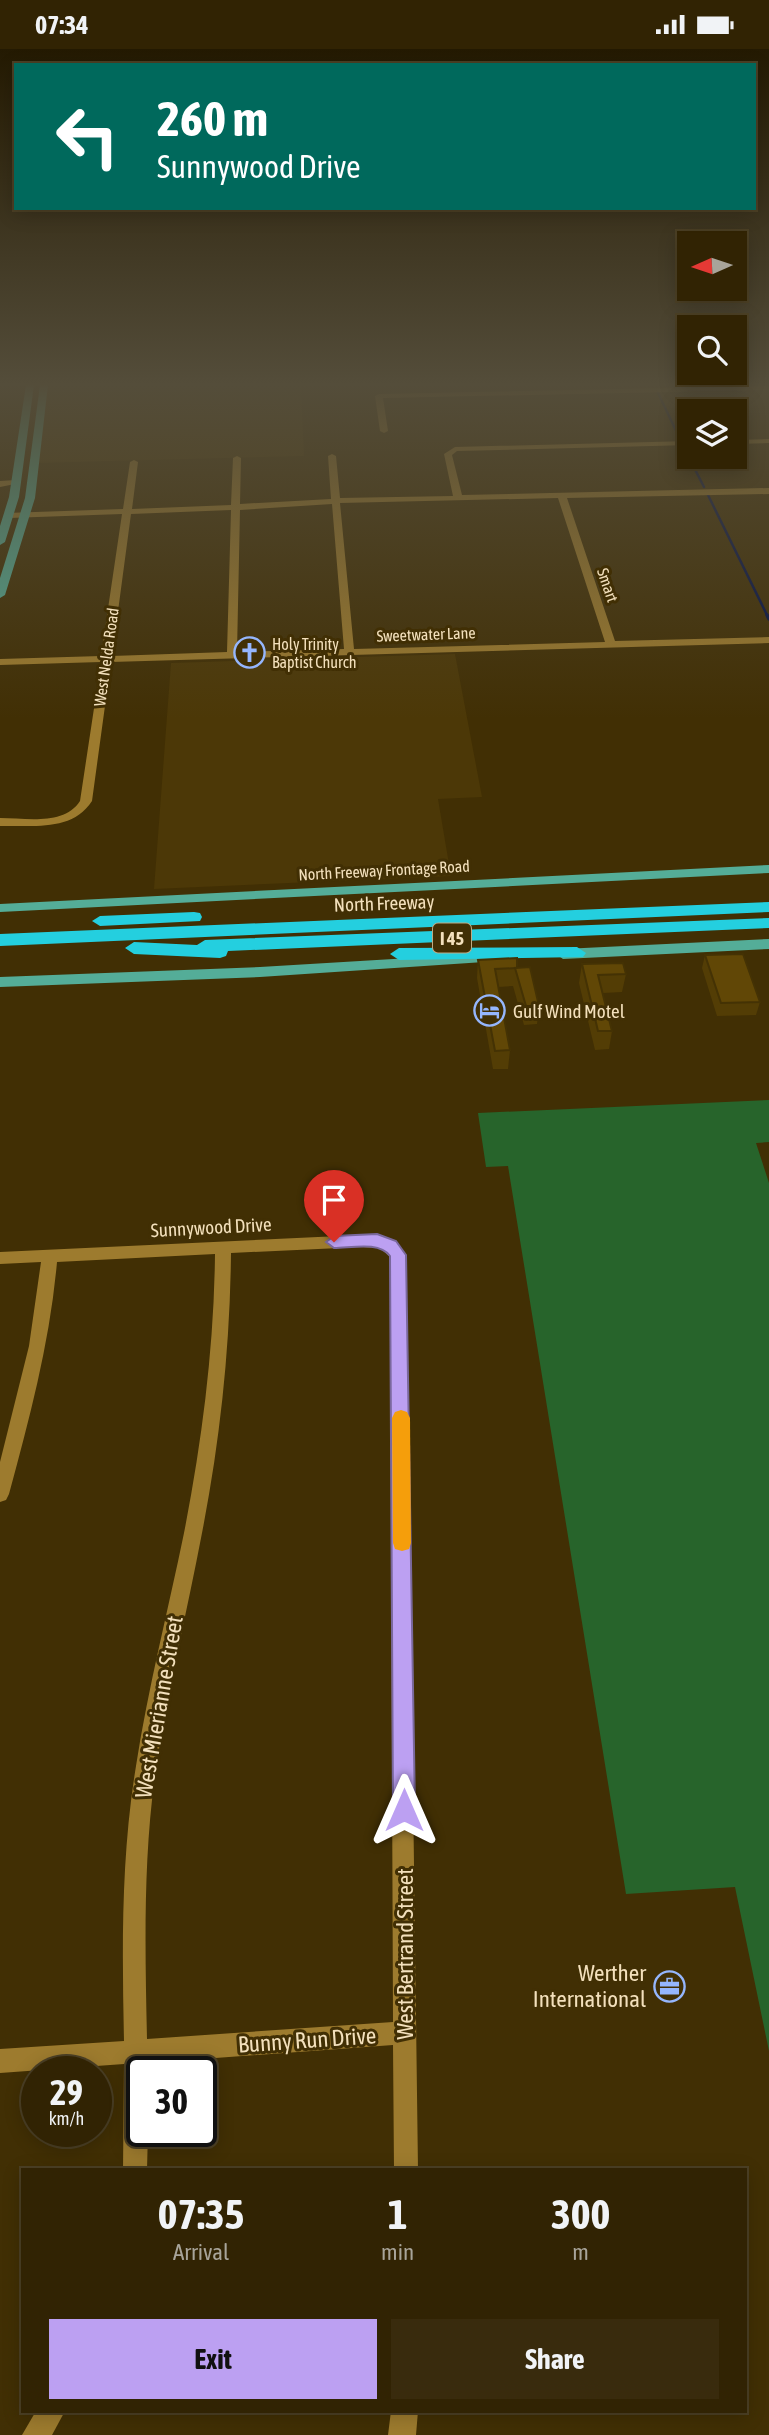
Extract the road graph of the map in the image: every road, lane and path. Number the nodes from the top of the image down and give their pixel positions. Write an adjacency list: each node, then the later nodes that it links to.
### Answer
1 (13, 496): 13 (main road)
2 (30, 496): 12 (main road)
3 (129, 496): 11 (street, West Nelda Road)
4 (236, 496): 10 (street)
5 (336, 496): 9 (street)
6 (526, 496): 8 (street)
7 (562, 496): 17 (street, Smart)
8 (458, 497): 9 (street)
9 (336, 501): 10 (street); 18 (street)
10 (236, 508): 11 (street); 19 (street)
11 (127, 512): 12 (street); 20 (street, West Nelda Road)
12 (26, 514): 13 (street); 15 (main road)
13 (9, 515): 14 (main road)
14 (0, 542)
15 (0, 595)
16 (769, 640): 17 (street, Sweetwater Lane)
17 (611, 645): 18 (street, Sweetwater Lane)
18 (349, 652): 19 (street, Sweetwater Lane)
19 (232, 656): 20 (street, Sweetwater Lane)
20 (105, 659): 21 (street, Sweetwater Lane); 22 (street, West Nelda Road)
21 (0, 662)
22 (0, 822)
23 (769, 869): 26 (main road, North Freeway Frontage Road)
24 (769, 894): 28 (highway, North Freeway / I 45)
25 (769, 907): 29 (highway, North Freeway)
26 (0, 908)
27 (769, 923): 31 (highway, North Freeway / I 45)
28 (0, 926)
29 (0, 940)
30 (769, 944): 32 (main road)
31 (134, 948): 32 (highway); 33 (highway, North Freeway / I 45)
32 (578, 953): 34 (main road)
33 (0, 954)
34 (0, 982)
35 (223, 1248): 36 (street, Sunnywood Drive); 38 (street, Sunnywood Drive); 41 (street, West Mierianne Street)
36 (50, 1256): 37 (street, Sunnywood Drive); 39 (street)
37 (0, 1258)
38 (398, 1275): 40 (street, West Bertrand Street)
39 (0, 1494)
40 (405, 2033): 41 (street, Bunny Run Drive); 44 (street, West Bertrand Street)
41 (135, 2052): 42 (street, Bunny Run Drive); 43 (street, West Mierianne Street)
42 (0, 2061)
43 (135, 2168)
44 (406, 2168)
45 (51, 2413): 47 (street)
46 (405, 2413): 48 (street)
47 (36, 2435)
48 (402, 2435)

